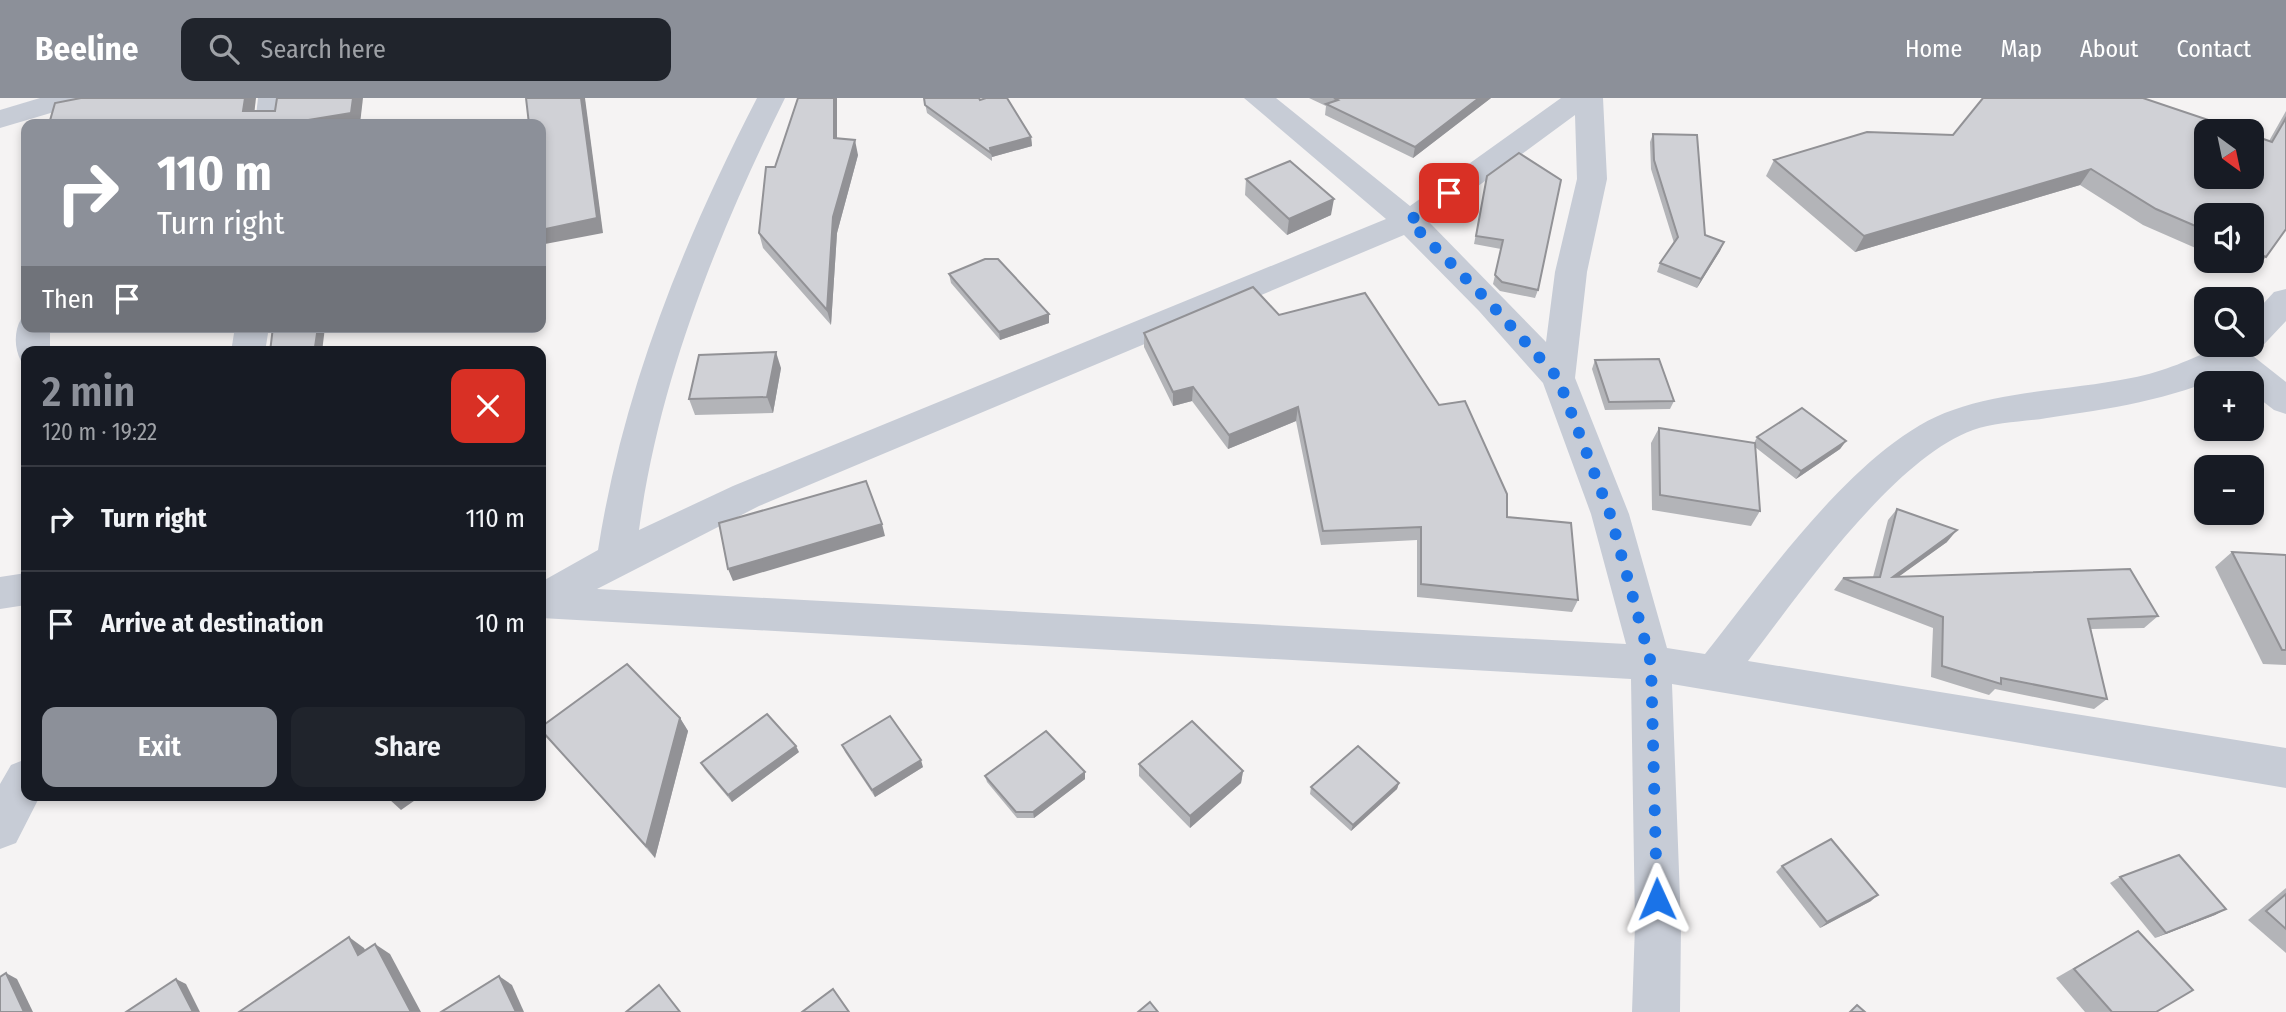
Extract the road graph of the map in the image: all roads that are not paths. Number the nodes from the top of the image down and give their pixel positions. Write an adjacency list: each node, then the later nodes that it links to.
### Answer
1 (272, 98): 8 (street)
2 (771, 98): 14 (street)
3 (1258, 98): 9 (street)
4 (1579, 98): 9 (street)
5 (1589, 98): 12 (street)
6 (55, 105): 7 (street)
7 (0, 119)
8 (270, 119)
9 (1409, 221): 12 (street); 14 (street)
10 (2286, 300): 11 (street)
11 (2254, 359): 13 (street); 20 (street)
12 (1558, 378): 19 (street)
13 (2286, 401)
14 (616, 559): 17 (street)
15 (21, 590): 16 (street)
16 (0, 593)
17 (546, 598)
18 (546, 601): 19 (street)
19 (1651, 663): 20 (street); 24 (street)
20 (1716, 671): 21 (street)
21 (2286, 768)
22 (21, 788): 23 (street)
23 (0, 828)
24 (1656, 1012)

